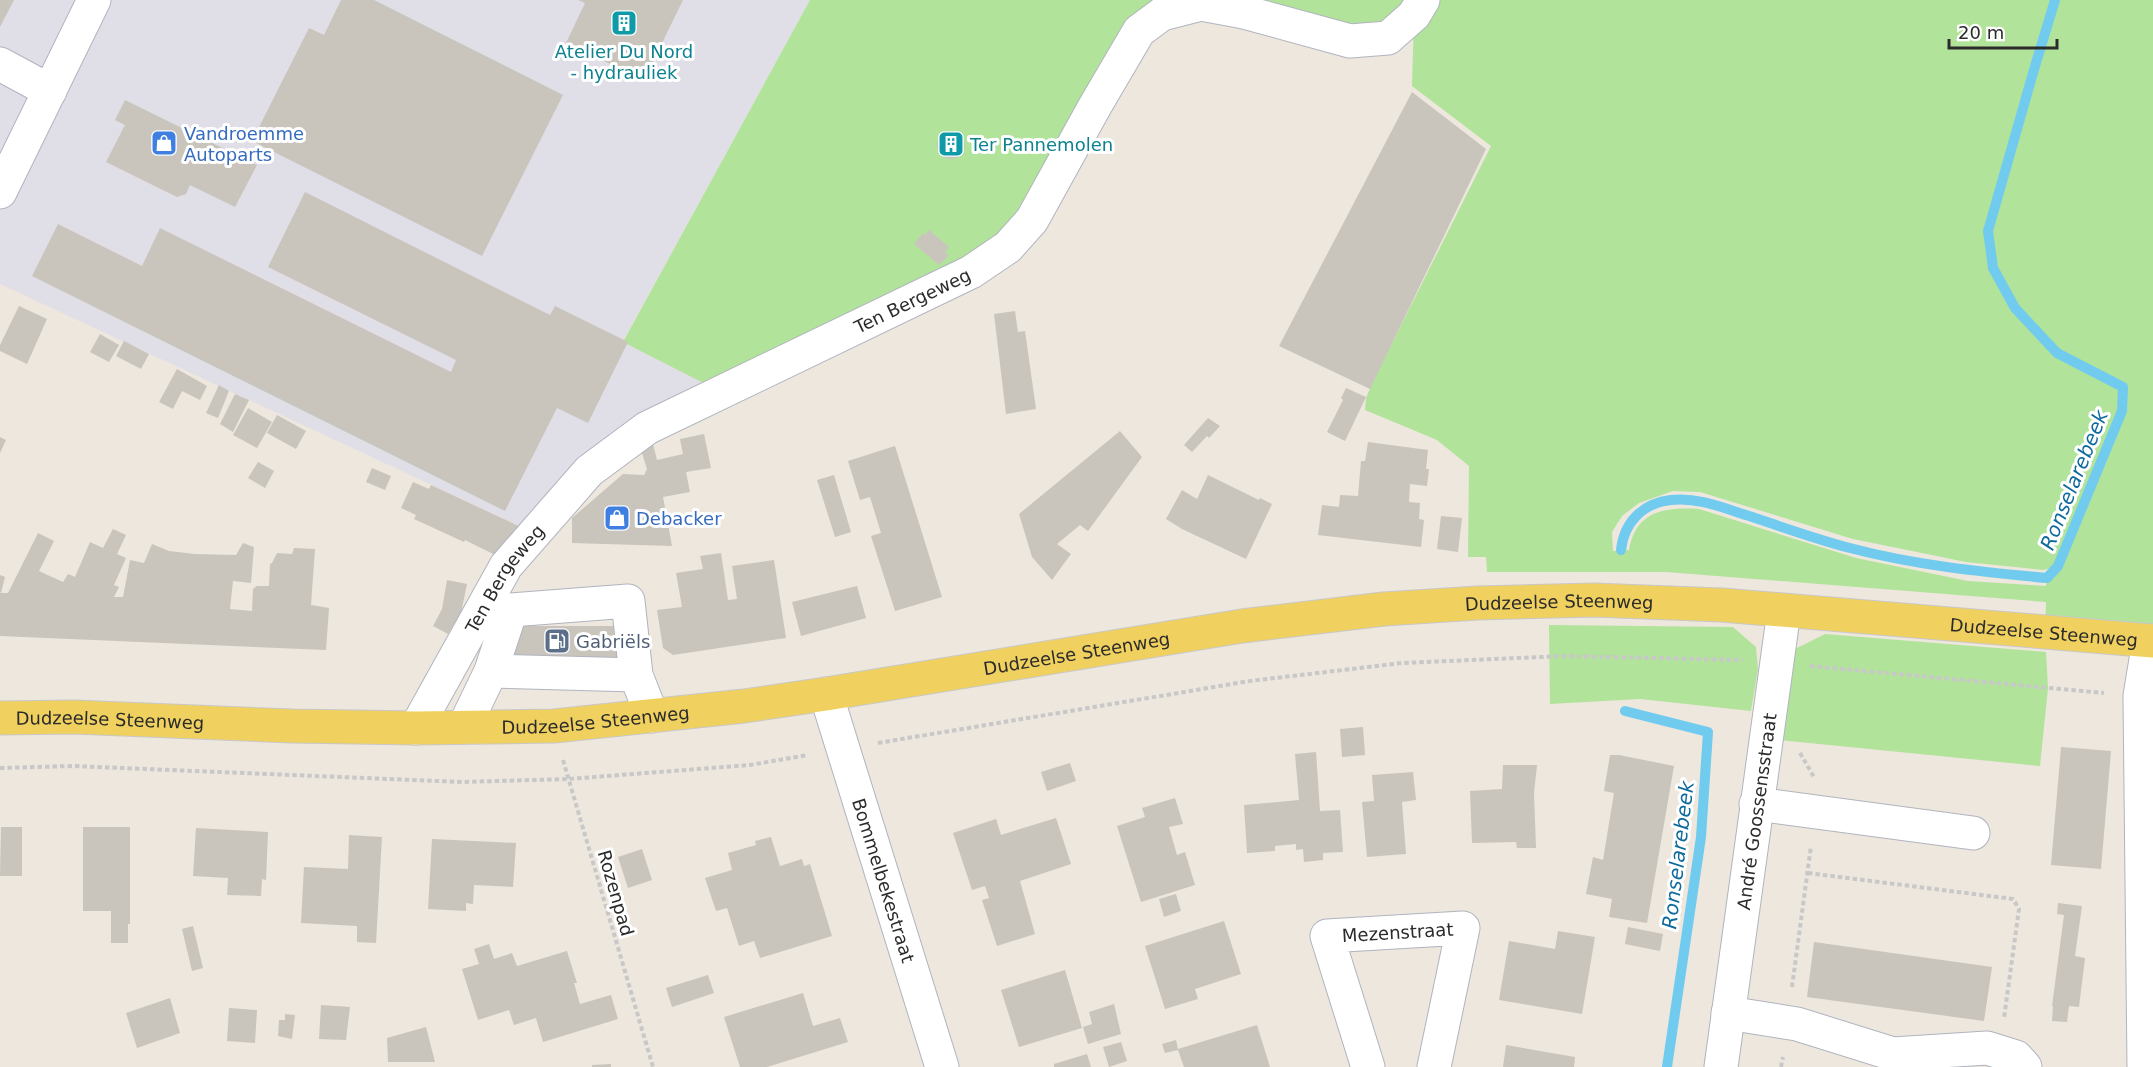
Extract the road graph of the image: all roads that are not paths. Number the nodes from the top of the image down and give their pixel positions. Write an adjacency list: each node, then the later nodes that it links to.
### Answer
1 (94, 0): 4 (street)
2 (1423, 0): 13 (street, Ten Bergeweg)
3 (0, 64): 4 (street)
4 (50, 91): 5 (street)
5 (0, 192)
6 (1784, 611): 7 (main road, Dudzeelse Steenweg); 10 (main road, Dudzeelse Steenweg); 15 (street, André Goossensstraat)
7 (2151, 641): 23 (street)
8 (491, 671): 9 (street); 9 (street); 14 (street)
9 (636, 675): 11 (street)
10 (826, 694): 11 (main road, Dudzeelse Steenweg); 19 (street, Bommelbekestraat)
11 (652, 716): 14 (main road, Dudzeelse Steenweg)
12 (0, 718): 13 (main road, Dudzeelse Steenweg)
13 (416, 728): 14 (main road, Dudzeelse Steenweg)
14 (464, 728)
15 (1756, 804): 16 (street); 17 (street, André Goossensstraat)
16 (1973, 833)
17 (1728, 1013): 18 (street); 22 (street, André Goossensstraat)
18 (2012, 1059)
19 (942, 1067)
20 (1368, 1067): 21 (street, Mezenstraat)
21 (1434, 1067)
22 (1721, 1067)
23 (2144, 1067)

